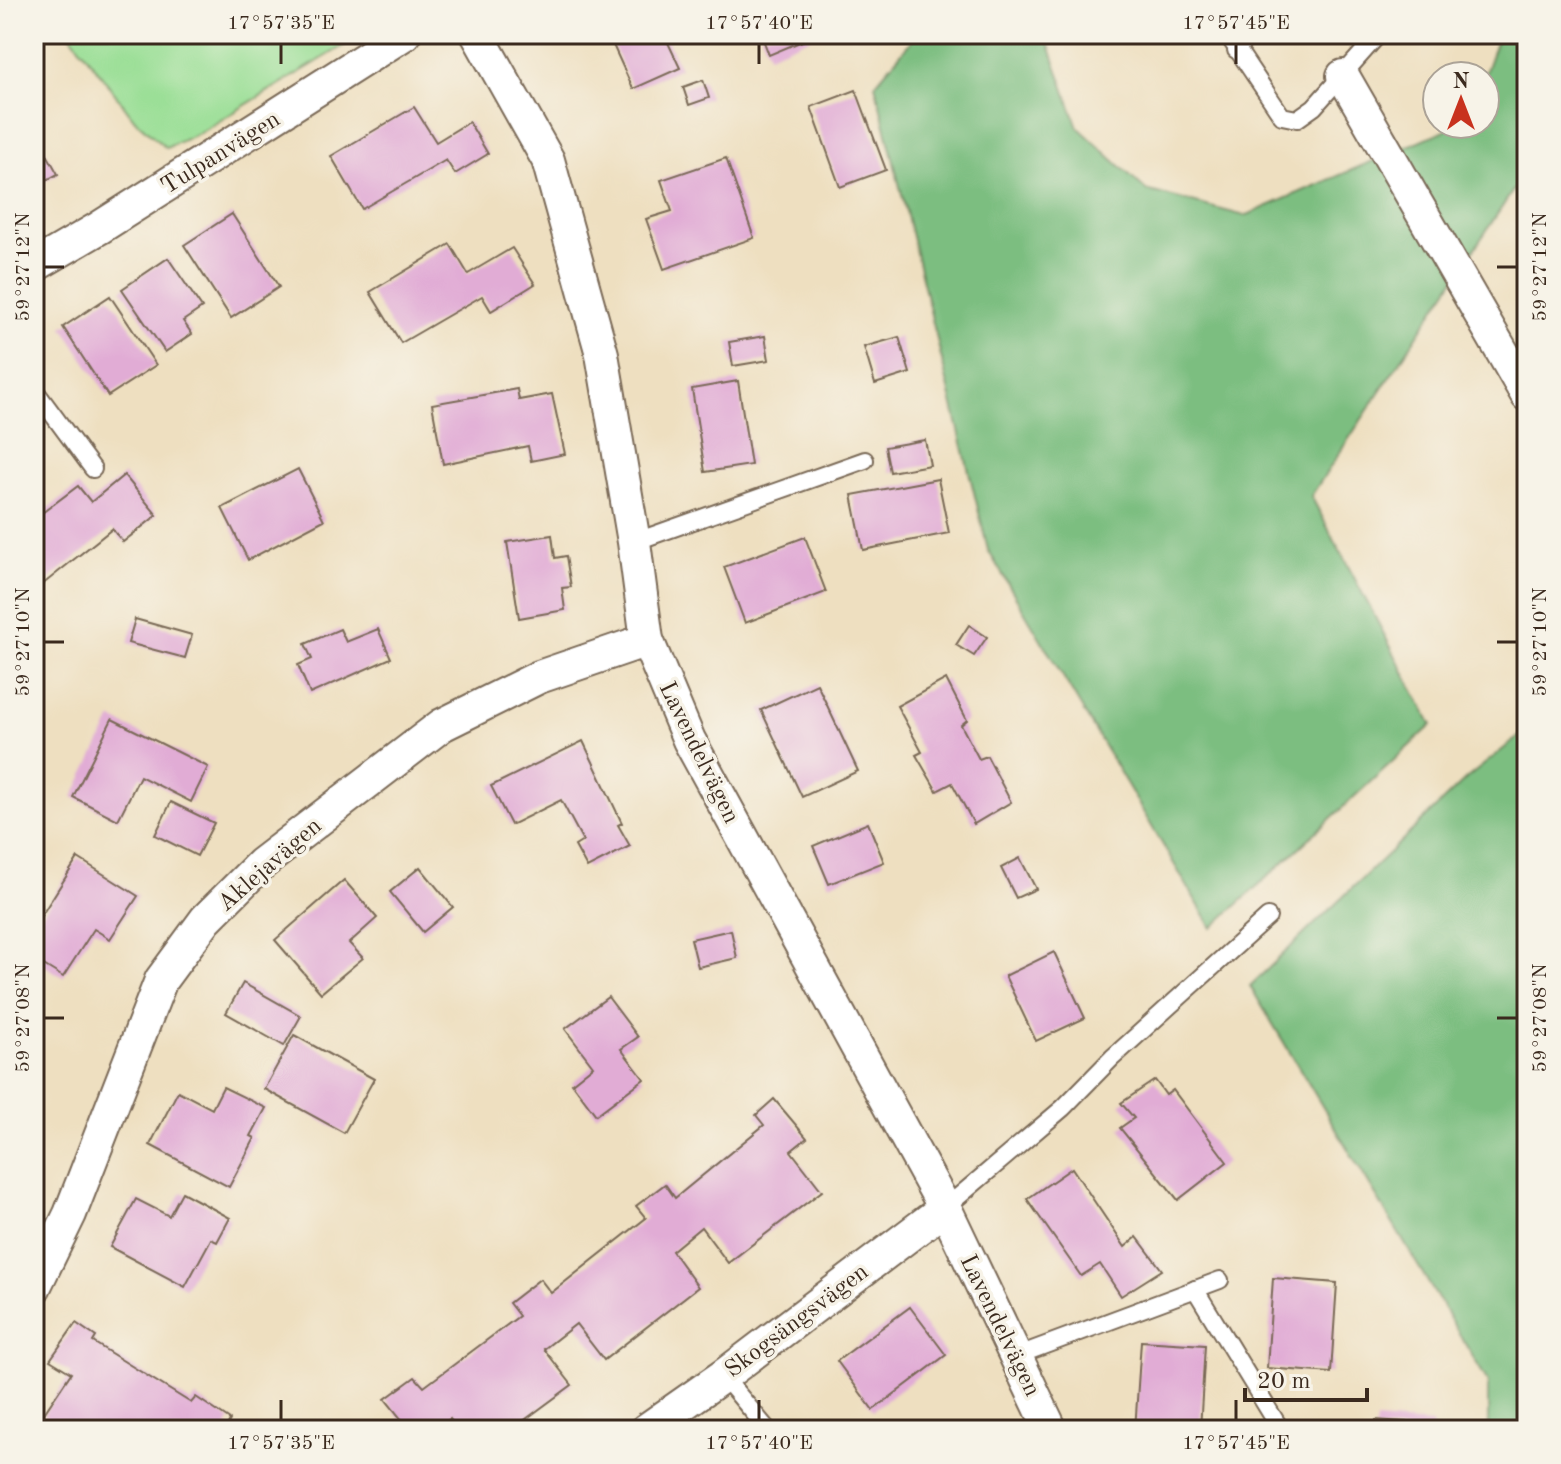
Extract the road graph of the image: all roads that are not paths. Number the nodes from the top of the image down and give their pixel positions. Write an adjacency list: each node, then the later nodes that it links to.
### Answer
1 (404, 34): 8 (street, Tulpanvägen)
2 (477, 34): 13 (street, Lavendelvägen)
3 (1227, 34): 6 (lane)
4 (1250, 34): 6 (lane)
5 (1379, 34): 7 (lane)
6 (1236, 50): 7 (lane)
7 (1343, 76): 10 (street)
8 (34, 266)
9 (34, 389): 12 (lane)
10 (1527, 395)
11 (865, 460): 13 (lane)
12 (93, 469)
13 (634, 542): 14 (street, Lavendelvägen)
14 (647, 640): 16 (street, Lavendelvägen); 18 (street, Aklejavägen)
15 (1268, 917): 16 (lane)
16 (945, 1208): 20 (street, Lavendelvägen); 21 (street, Skogsängsvägen)
17 (1220, 1280): 19 (lane)
18 (34, 1288)
19 (1195, 1289): 20 (lane); 25 (lane)
20 (1016, 1356): 22 (street, Lavendelvägen)
21 (723, 1376): 23 (street, Skogsängsvägen); 24 (lane)
22 (1049, 1426)
23 (646, 1430)
24 (768, 1430)
25 (1281, 1430)

